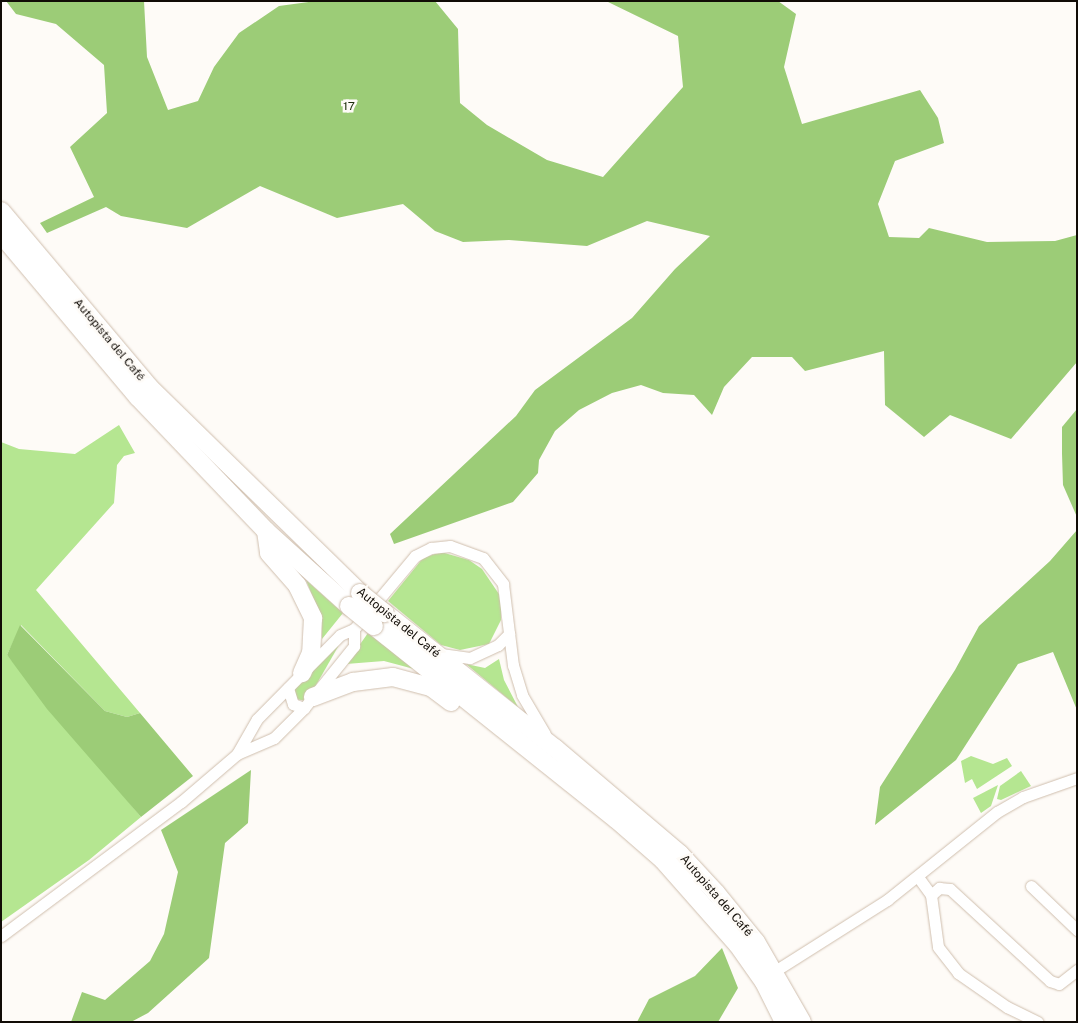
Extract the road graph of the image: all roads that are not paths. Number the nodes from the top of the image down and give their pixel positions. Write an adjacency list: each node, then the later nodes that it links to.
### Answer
1 (1, 211): 4 (highway, Autopista del Café)
2 (1, 234): 3 (highway, Autopista del Café)
3 (266, 531): 4 (highway, Autopista del Café); 9 (highway)
4 (355, 600): 5 (highway, Autopista del Café, bridge)
5 (379, 620): 8 (highway, Autopista del Café); 12 (highway, Autopista del Café)
6 (354, 630): 7 (street); 9 (street); 11 (street)
7 (509, 634): 8 (street); 13 (street)
8 (427, 647): 13 (highway, Autopista del Café)
9 (302, 673): 10 (street)
10 (288, 688): 11 (street); 14 (street)
11 (309, 702): 12 (highway); 14 (street)
12 (476, 707): 23 (highway, Autopista del Café)
13 (555, 748): 22 (highway, Autopista del Café)
14 (237, 754): 20 (street)
15 (1077, 778): 16 (street)
16 (918, 877): 18 (street); 22 (street)
17 (1031, 886): 19 (street)
18 (931, 895): 21 (street); 25 (street)
19 (1077, 930)
20 (1, 936)
21 (1077, 970)
22 (775, 972): 24 (highway, Autopista del Café)
23 (784, 1022)
24 (802, 1022)
25 (1038, 1022)

